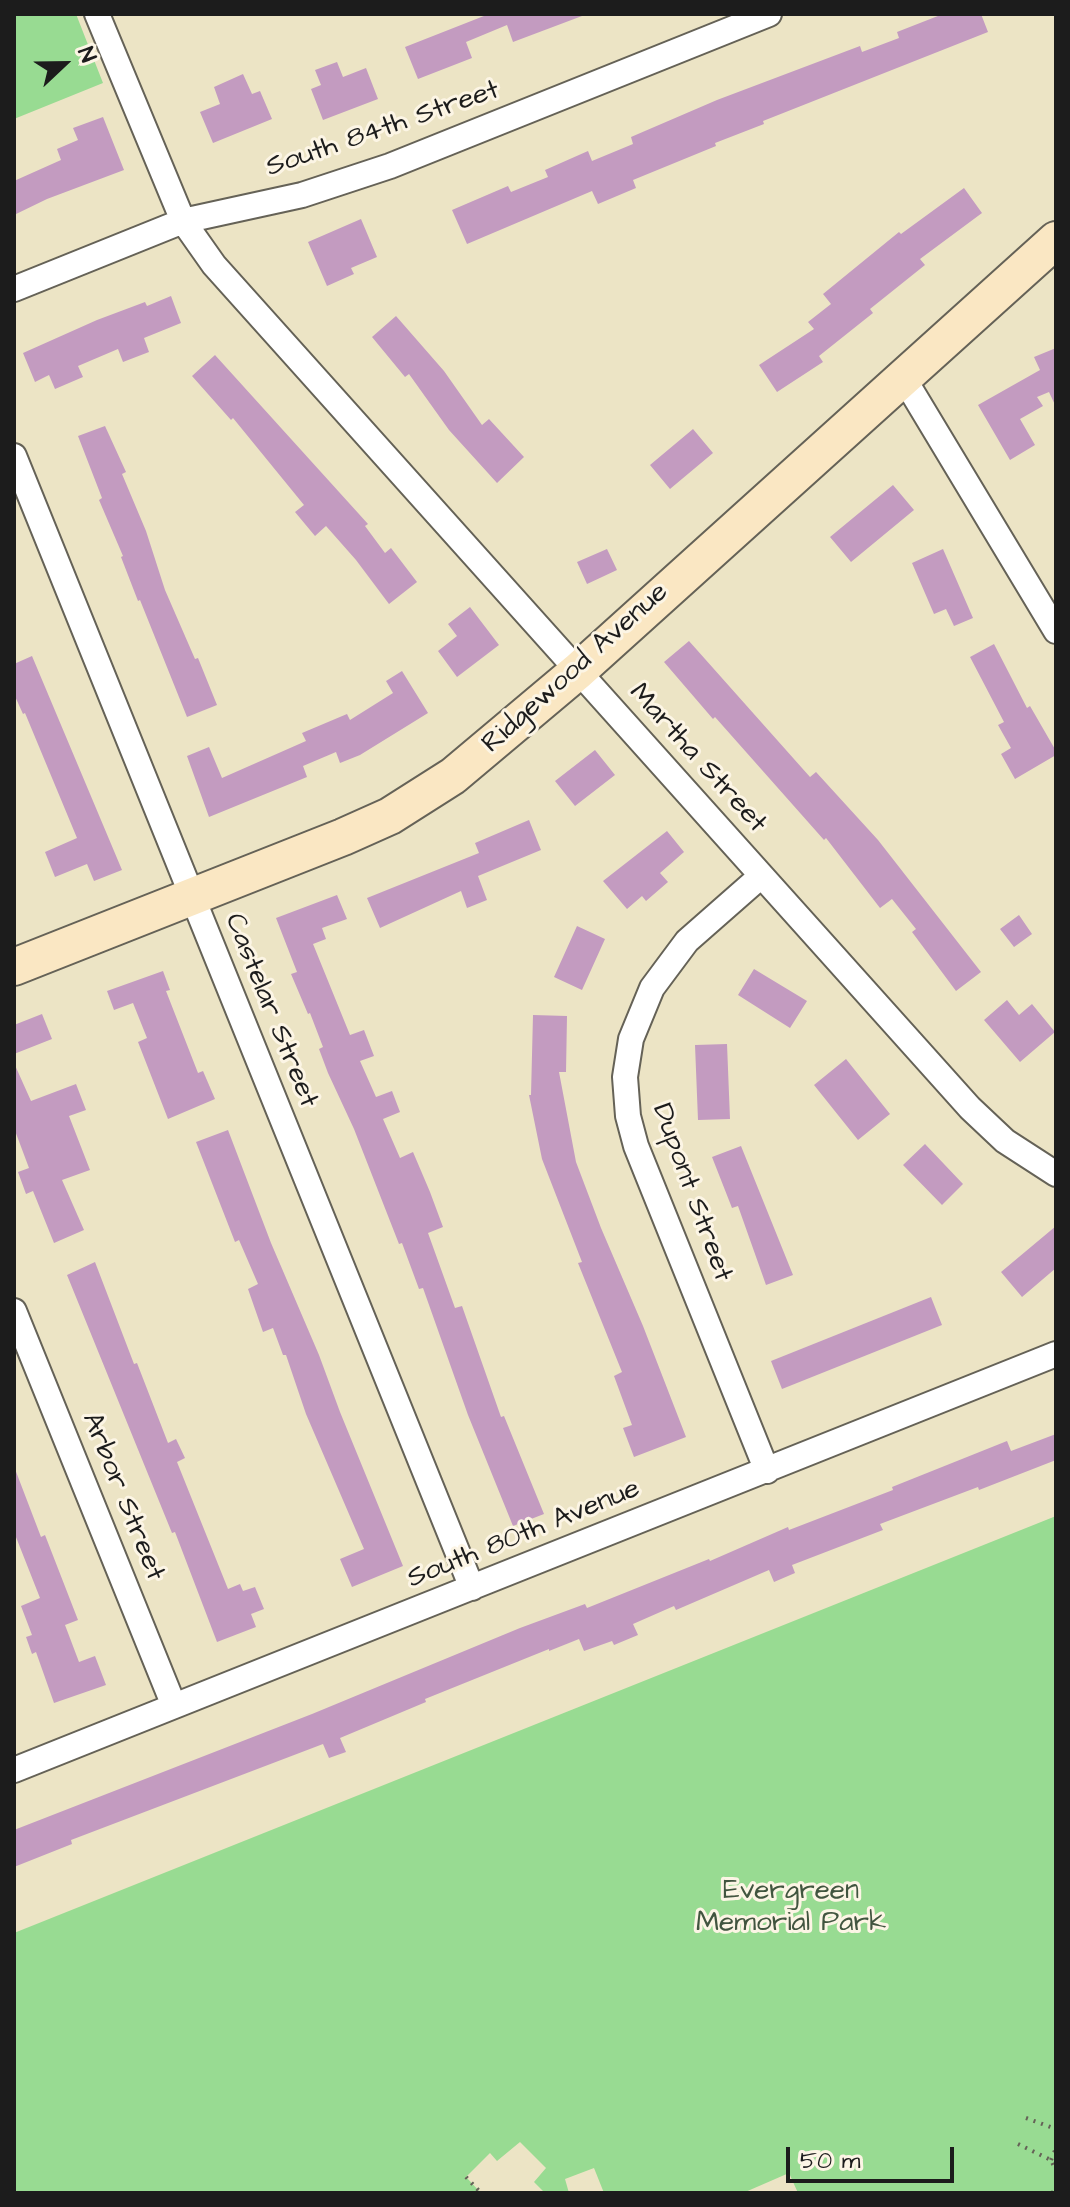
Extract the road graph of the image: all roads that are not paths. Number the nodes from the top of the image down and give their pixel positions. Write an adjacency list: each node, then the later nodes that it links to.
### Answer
1 (97, 14): 3 (street)
2 (769, 14): 3 (street, South 84th Street)
3 (183, 221): 5 (street, South 84th Street); 9 (street, Martha Street)
4 (1056, 240): 6 (main road, Ridgewood Avenue)
5 (14, 289)
6 (903, 377): 8 (street); 9 (main road, Ridgewood Avenue)
7 (14, 456): 11 (street, Castelar Street)
8 (1056, 631)
9 (578, 671): 10 (street, Martha Street); 11 (main road, Ridgewood Avenue)
10 (761, 876): 13 (street, Martha Street); 16 (street, Dupont Street)
11 (191, 896): 12 (main road, Ridgewood Avenue); 17 (street, Castelar Street)
12 (14, 967)
13 (1056, 1174)
14 (14, 1311): 18 (street, Arbor Street)
15 (1056, 1354): 16 (street, South 80th Avenue)
16 (767, 1471): 17 (street, South 80th Avenue)
17 (472, 1588): 18 (street, South 80th Avenue)
18 (174, 1706): 19 (street, South 80th Avenue)
19 (14, 1770)

